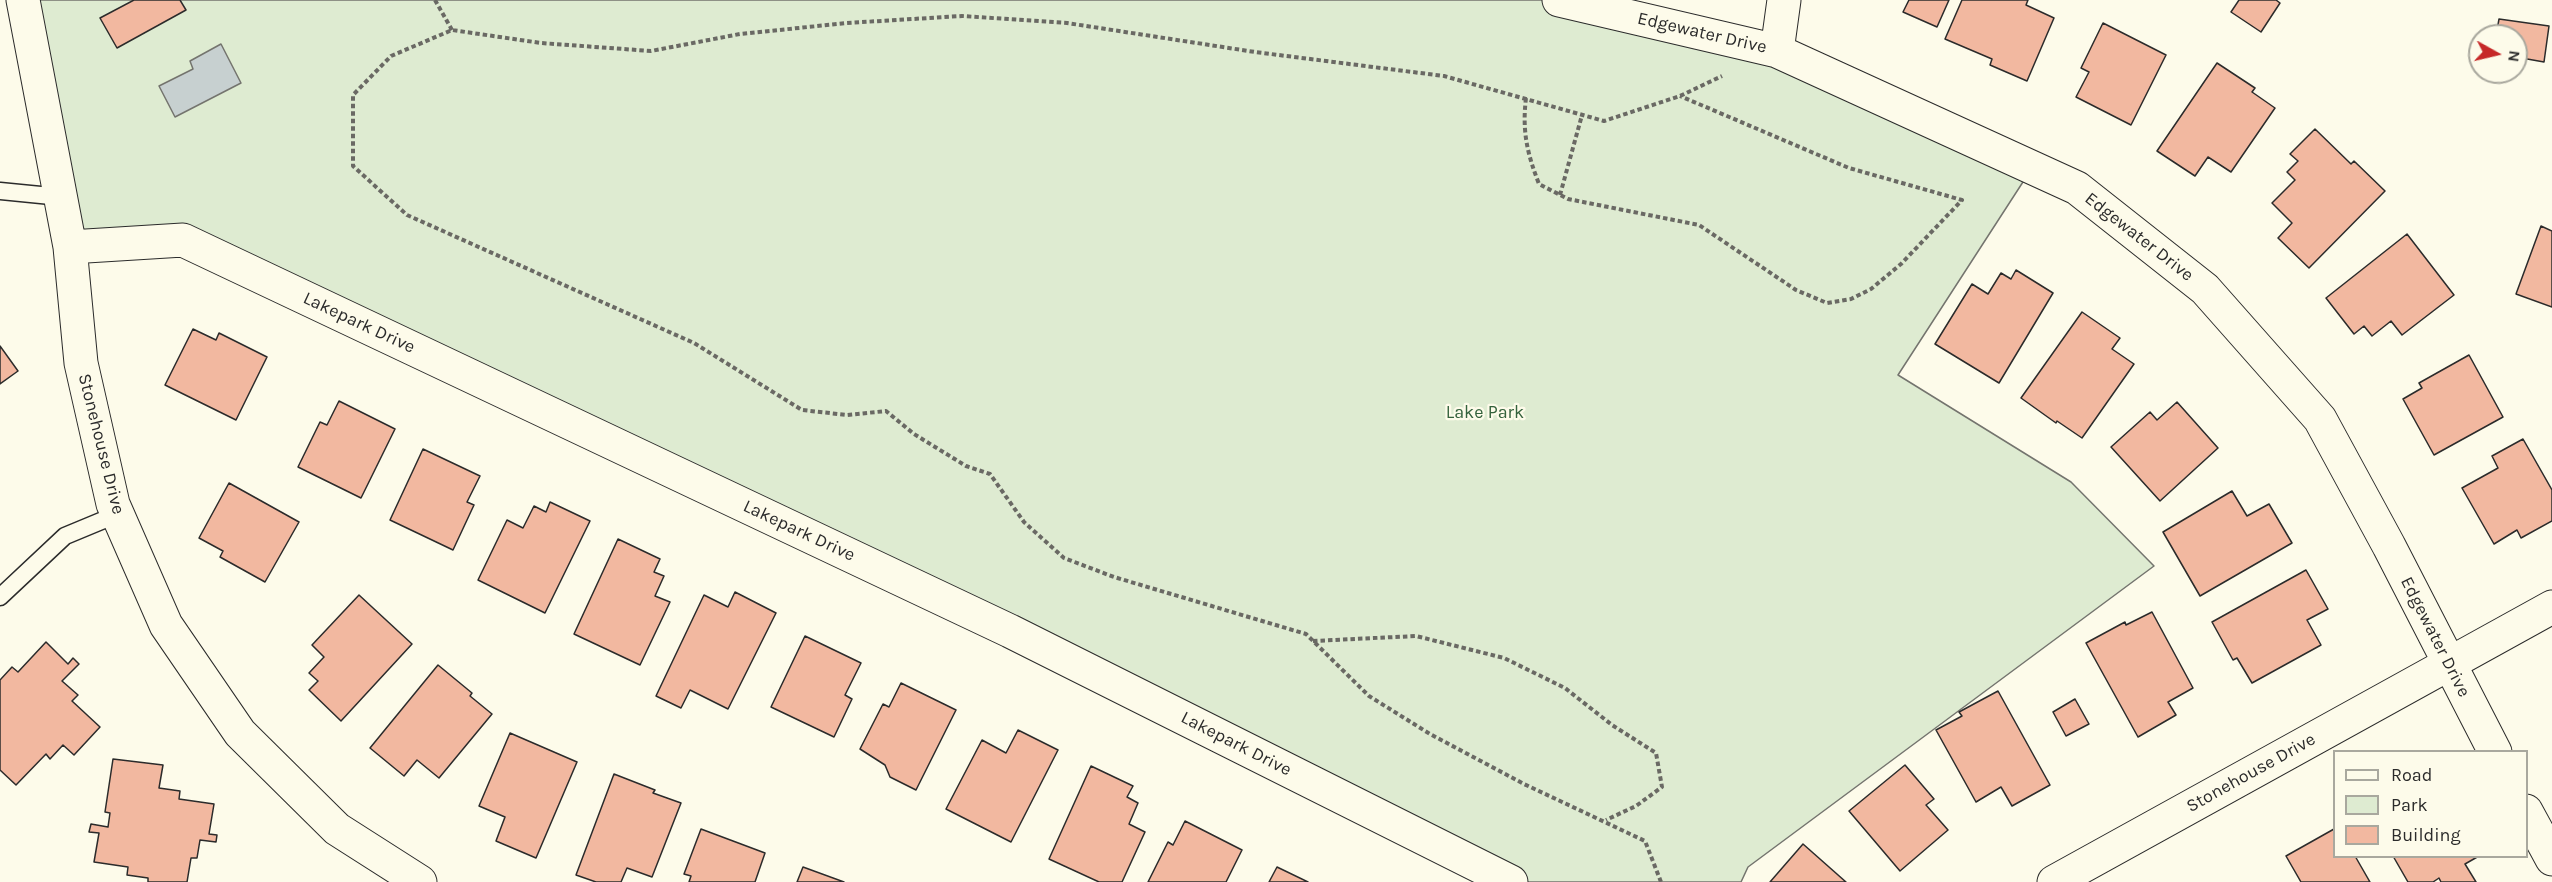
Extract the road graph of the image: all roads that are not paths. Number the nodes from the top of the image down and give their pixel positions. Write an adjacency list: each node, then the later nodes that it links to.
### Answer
1 (23, 0): 6 (street, Stonehouse Drive)
2 (1559, 0): 4 (street, Edgewater Drive)
3 (1784, 0): 4 (street)
4 (1777, 51): 11 (street, Edgewater Drive)
5 (0, 191): 6 (lane)
6 (61, 197): 7 (street, Stonehouse Drive)
7 (70, 247): 8 (street, Stonehouse Drive); 16 (street, Lakepark Drive)
8 (118, 514): 9 (lane); 15 (street, Stonehouse Drive)
9 (0, 597)
10 (2552, 607): 11 (street, Stonehouse Drive)
11 (2448, 663): 12 (street, Edgewater Drive); 17 (street, Stonehouse Drive)
12 (2494, 750)
13 (2528, 815): 14 (street)
14 (2552, 859)
15 (420, 882)
16 (1511, 882)
17 (2054, 882)

